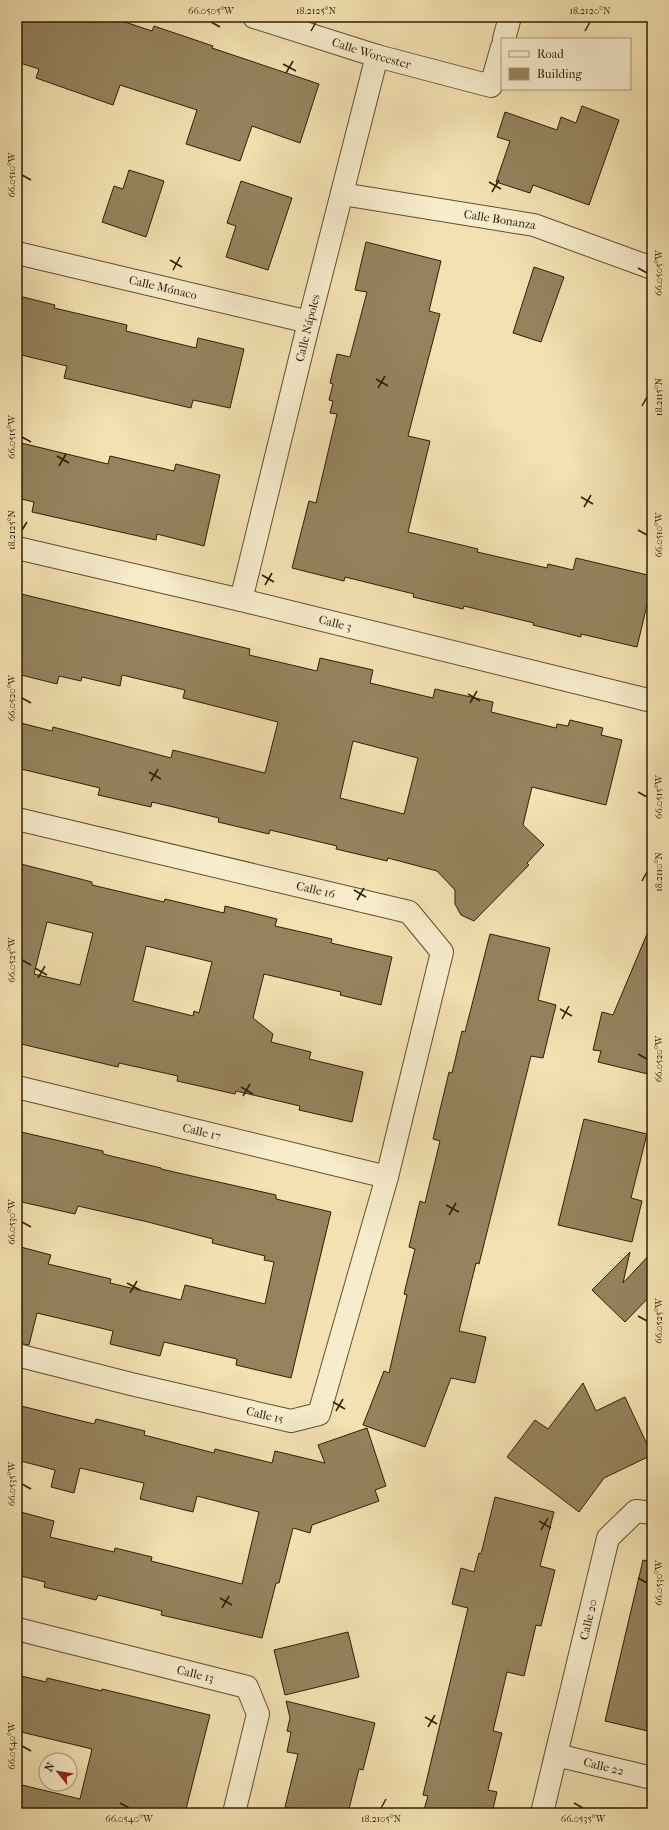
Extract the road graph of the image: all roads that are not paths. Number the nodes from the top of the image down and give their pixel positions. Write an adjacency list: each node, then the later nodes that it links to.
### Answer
1 (254, 17): 5 (street, Calle Worcester)
2 (510, 17): 3 (street)
3 (504, 38)
4 (501, 51): 5 (street, Calle Worcester)
5 (376, 56): 6 (street, Calle Nápoles)
6 (342, 194): 8 (street, Calle Bonanza); 9 (street, Calle Nápoles)
7 (17, 253): 9 (street, Calle Mónaco)
8 (652, 268)
9 (309, 322): 11 (street, Calle Nápoles)
10 (17, 548): 11 (street, Calle 3)
11 (241, 600): 12 (street, Calle 3)
12 (652, 701)
13 (17, 819): 15 (street, Calle 16)
14 (17, 1087): 15 (street, Calle 17)
15 (387, 1177): 16 (street, Calle 15)
16 (17, 1354)
17 (652, 1513): 19 (street, Calle 20)
18 (17, 1629): 21 (street, Calle 13)
19 (556, 1755): 20 (street, Calle 22); 22 (street)
20 (652, 1778)
21 (234, 1813)
22 (542, 1813)

